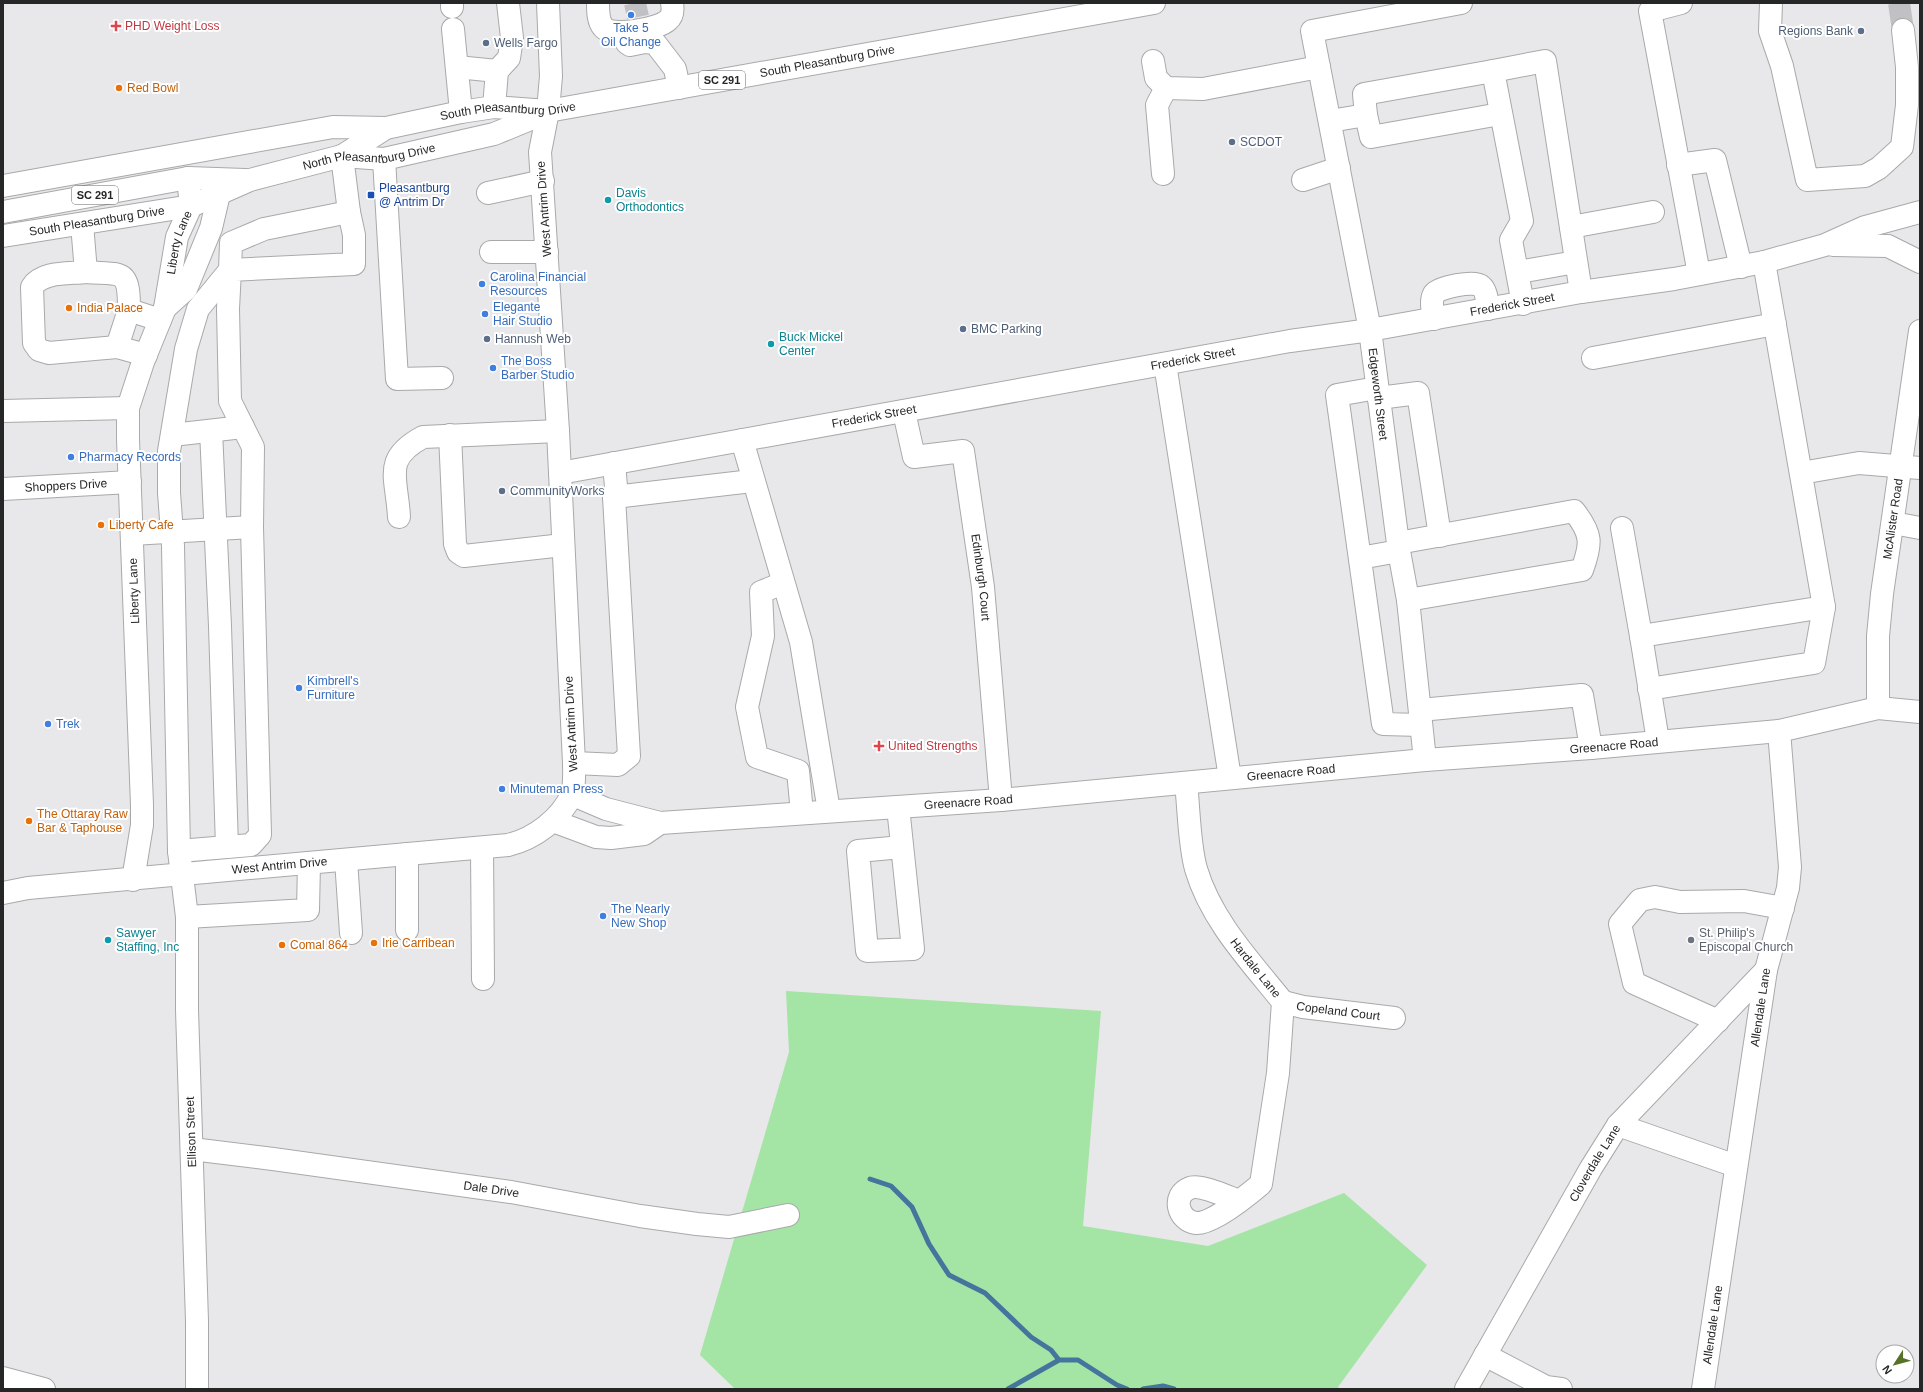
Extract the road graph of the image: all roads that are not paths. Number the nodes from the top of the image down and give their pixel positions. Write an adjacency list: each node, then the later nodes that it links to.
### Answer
1 (508, 3): 16 (street)
2 (548, 3): 21 (street, West Antrim Drive)
3 (598, 3): 12 (street)
4 (672, 3): 12 (street)
5 (1154, 3): 9 (street, South Pleasantburg Drive / SC 291)
6 (1461, 3): 15 (street, Edgeworth Street)
7 (1681, 3): 29 (street)
8 (1771, 3): 11 (street)
9 (1114, 7): 18 (street, South Pleasantburg Drive / SC 291)
10 (453, 29): 14 (street)
11 (1902, 30)
12 (611, 33): 18 (street)
13 (1153, 61): 19 (street)
14 (457, 67): 16 (street); 22 (street)
15 (1319, 67): 19 (street); 25 (street, Edgeworth Street)
16 (496, 71): 20 (street)
17 (1492, 71): 23 (street); 24 (street); 45 (street)
18 (679, 88): 21 (street, South Pleasantburg Drive / SC 291)
19 (1166, 88): 31 (street)
20 (494, 107): 21 (street, South Pleasantburg Drive / SC 291); 22 (street, South Pleasantburg Drive / SC 291)
21 (548, 111): 28 (street, North Pleasantburg Drive / SC 291); 35 (street, West Antrim Drive)
22 (461, 112): 26 (street, South Pleasantburg Drive / SC 291)
23 (1500, 114): 24 (street); 56 (street)
24 (1366, 115): 25 (street)
25 (1330, 121): 30 (street, Edgeworth Street)
26 (386, 128): 27 (street, South Pleasantburg Drive / SC 291); 36 (street)
27 (342, 156): 28 (street, North Pleasantburg Drive / SC 291); 33 (street, North Pleasantburg Drive / SC 291); 41 (street)
28 (384, 159): 71 (street)
29 (1678, 165): 53 (street); 57 (street)
30 (1339, 168): 34 (street); 65 (street, Edgeworth Street)
31 (1163, 174)
32 (188, 178): 33 (street, South Pleasantburg Drive / SC 291); 39 (street, Liberty Lane); 40 (street, South Pleasantburg Drive / SC 291)
33 (250, 180): 38 (street, North Pleasantburg Drive / SC 291)
34 (1303, 180)
35 (542, 181): 37 (street); 49 (street, West Antrim Drive)
36 (3, 186)
37 (488, 193)
38 (219, 194): 39 (street, North Pleasantburg Drive / SC 291); 62 (street, Liberty Lane)
39 (191, 206): 44 (street, South Pleasantburg Drive / SC 291); 62 (street, Liberty Lane)
40 (3, 212)
41 (349, 212): 54 (street); 54 (street)
42 (1653, 212): 45 (street)
43 (1920, 212): 47 (street, Frederick Street)
44 (82, 224): 46 (street, South Pleasantburg Drive / SC 291); 55 (street)
45 (1571, 227): 50 (street)
46 (3, 236)
47 (1825, 245): 51 (street, Frederick Street); 52 (street, Frederick Street)
48 (491, 252): 49 (street)
49 (547, 252): 78 (street, West Antrim Drive)
50 (1576, 262): 56 (street); 58 (street)
51 (1764, 262): 53 (street, Frederick Street); 64 (street)
52 (1920, 262)
53 (1741, 267): 57 (street, Frederick Street)
54 (230, 270): 76 (street); 79 (street, Ellison Street)
55 (86, 272): 60 (street); 67 (street)
56 (1518, 272): 59 (street)
57 (1699, 274): 58 (street, Frederick Street)
58 (1581, 292): 59 (street, Frederick Street)
59 (1524, 304): 61 (street, Frederick Street)
60 (129, 310): 62 (street); 67 (street)
61 (1488, 310): 63 (street, Frederick Street); 63 (street)
62 (163, 314): 68 (street, Liberty Lane)
63 (1434, 319): 65 (street, Frederick Street)
64 (1774, 324): 69 (street); 85 (street)
65 (1370, 330): 70 (street, Frederick Street); 72 (street, Edgeworth Street)
66 (1920, 331): 83 (street, McAlister Road)
67 (117, 347): 68 (street)
68 (146, 355): 73 (street, Liberty Lane)
69 (1593, 358)
70 (1165, 364): 75 (street, Frederick Street); 115 (street)
71 (442, 378)
72 (1378, 393): 98 (street); 100 (street, Edgeworth Street); 101 (street)
73 (128, 408): 74 (street); 87 (street, Liberty Lane)
74 (3, 411)
75 (904, 412): 81 (street, Frederick Street); 118 (street, Edinburgh Court)
76 (243, 427): 77 (street); 92 (street)
77 (210, 431): 79 (street); 95 (street)
78 (558, 431): 80 (street); 84 (street, West Antrim Drive)
79 (172, 435): 96 (street, Ellison Street)
80 (450, 435): 90 (street); 99 (street)
81 (742, 440): 82 (street, Frederick Street); 86 (street)
82 (614, 463): 84 (street, Frederick Street); 89 (street)
83 (1911, 467): 85 (street); 91 (street, McAlister Road)
84 (560, 473): 99 (street, West Antrim Drive)
85 (1800, 473): 104 (street)
86 (752, 481): 89 (street); 102 (street)
87 (130, 482): 88 (street, Shoppers Drive); 97 (street, Liberty Lane)
88 (3, 489)
89 (614, 496): 114 (street)
90 (399, 516)
91 (1893, 523): 94 (street); 107 (street, McAlister Road)
92 (252, 527): 95 (street); 124 (street)
93 (1622, 528): 105 (street)
94 (1920, 528)
95 (215, 529): 96 (street); 125 (street)
96 (172, 533): 97 (street); 128 (street, Ellison Street)
97 (132, 534): 134 (street, Liberty Lane)
98 (1440, 536): 100 (street); 103 (street)
99 (563, 544): 114 (street, West Antrim Drive)
100 (1398, 547): 101 (street); 103 (street, Edgeworth Street)
101 (1360, 558): 109 (street)
102 (783, 583): 120 (street); 121 (street)
103 (1408, 600): 109 (street, Edgeworth Street)
104 (1824, 607): 105 (street); 106 (street)
105 (1641, 636): 106 (street)
106 (1649, 690): 111 (street)
107 (1878, 708): 108 (street, Greenacre Road); 110 (street, Greenacre Road)
108 (1920, 712)
109 (1420, 717): 112 (street); 113 (street, Edgeworth Street)
110 (1779, 730): 111 (street, Greenacre Road); 136 (street, Allendale Lane)
111 (1658, 741): 112 (street, Greenacre Road)
112 (1592, 748): 113 (street, Greenacre Road)
113 (1425, 760): 115 (street, Greenacre Road)
114 (574, 763): 117 (street, West Antrim Drive)
115 (1230, 778): 116 (street, Greenacre Road)
116 (1186, 783): 118 (street, Greenacre Road); 142 (street, Hardale Lane)
117 (572, 794): 122 (street, West Antrim Drive); 123 (street, Greenacre Road)
118 (1001, 800): 119 (street, Greenacre Road)
119 (898, 807): 120 (street, Greenacre Road); 126 (street)
120 (829, 811): 121 (street, Greenacre Road)
121 (802, 813): 123 (street, Greenacre Road)
122 (553, 821): 123 (street, Greenacre Road); 127 (street, West Antrim Drive)
123 (660, 824)
124 (251, 845): 125 (street); 132 (street)
125 (227, 847): 128 (street)
126 (902, 847): 126 (street)
127 (482, 848): 129 (street, West Antrim Drive); 141 (street)
128 (179, 851): 133 (street, Ellison Street)
129 (407, 854): 130 (street, West Antrim Drive); 138 (street)
130 (346, 860): 131 (street, West Antrim Drive); 139 (street)
131 (309, 864): 132 (street, West Antrim Drive); 137 (street)
132 (252, 869): 133 (street, West Antrim Drive)
133 (183, 875): 134 (street, West Antrim Drive); 137 (street, Ellison Street)
134 (133, 880): 135 (street, West Antrim Drive)
135 (3, 893)
136 (1783, 908): 140 (street, Allendale Lane); 144 (street)
137 (187, 917): 146 (street, Ellison Street)
138 (407, 930)
139 (351, 933)
140 (1766, 970): 144 (street, Cloverdale Lane); 147 (street, Allendale Lane)
141 (483, 979)
142 (1283, 1002): 143 (street, Copeland Court); 148 (street, Hardale Lane)
143 (1394, 1018)
144 (1718, 1021): 145 (street, Cloverdale Lane)
145 (1618, 1125): 147 (street); 150 (street, Cloverdale Lane)
146 (192, 1149): 149 (street, Dale Drive); 153 (street, Ellison Street)
147 (1736, 1166): 156 (street, Allendale Lane)
148 (1239, 1201)
149 (788, 1215)
150 (1485, 1355): 154 (street, Cloverdale Lane); 155 (street)
151 (3, 1378): 152 (street)
152 (44, 1389)
153 (197, 1389)
154 (1466, 1389)
155 (1560, 1389)
156 (1704, 1389)

